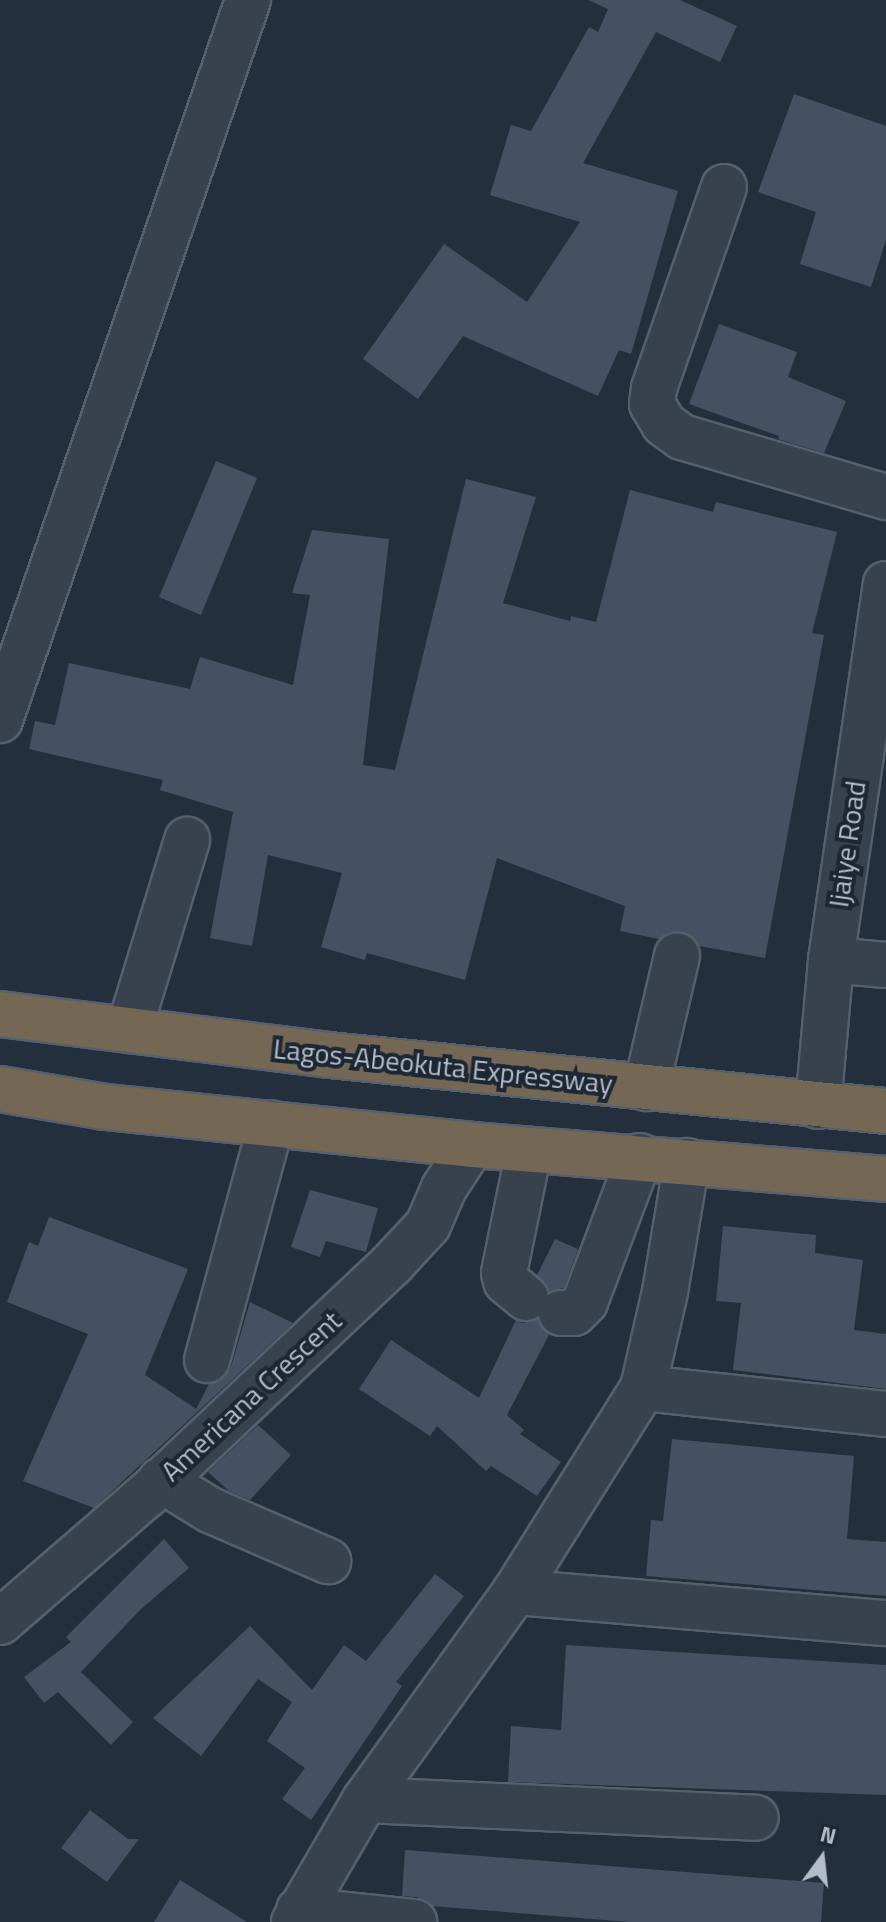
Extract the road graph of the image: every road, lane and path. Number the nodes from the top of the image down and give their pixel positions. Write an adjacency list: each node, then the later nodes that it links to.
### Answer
1 (248, 0): 5 (street)
2 (724, 187): 3 (street)
3 (886, 497)
4 (886, 584): 8 (street, Ijaiye Road)
5 (0, 720)
6 (187, 840): 11 (street)
7 (677, 956): 12 (street)
8 (831, 960): 9 (street); 14 (street, Ijaiye Road)
9 (886, 965)
10 (0, 1014): 11 (highway, Lagos-Abeokuta Expressway)
11 (129, 1030): 12 (highway, Lagos-Abeokuta Expressway)
12 (646, 1088): 14 (highway, Lagos-Abeokuta Expressway)
13 (0, 1089): 16 (highway)
14 (818, 1106): 15 (highway, Lagos-Abeokuta Expressway)
15 (886, 1111)
16 (271, 1124): 17 (highway); 22 (street)
17 (472, 1145): 18 (highway); 25 (street, Americana Crescent)
18 (529, 1150): 19 (highway); 19 (street)
19 (640, 1156): 20 (highway)
20 (687, 1161): 21 (highway); 23 (street)
21 (886, 1179)
22 (207, 1360)
23 (643, 1388): 24 (street); 27 (street)
24 (886, 1414)
25 (161, 1480): 26 (street); 28 (street, Americana Crescent)
26 (328, 1561)
27 (515, 1592): 29 (street); 30 (street)
28 (0, 1622)
29 (886, 1623)
30 (365, 1800): 31 (street); 32 (street)
31 (756, 1818)
32 (296, 1916): 33 (street)
33 (414, 1922)

